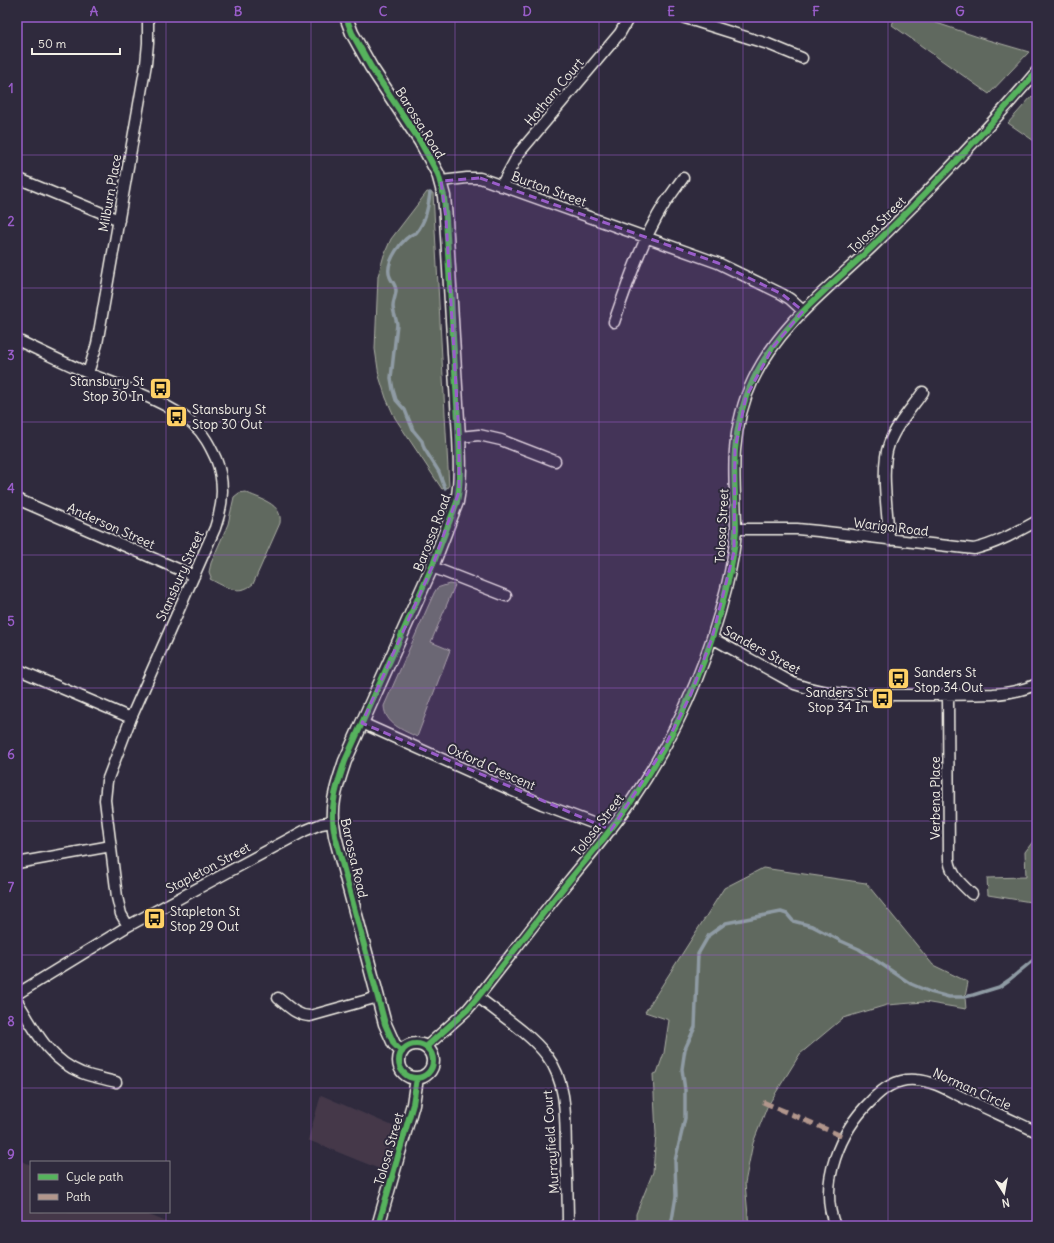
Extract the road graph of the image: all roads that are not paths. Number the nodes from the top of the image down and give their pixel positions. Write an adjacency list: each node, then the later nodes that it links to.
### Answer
1 (148, 17): 11 (street, Milburn Place)
2 (346, 17): 9 (street, Barossa Road)
3 (629, 17): 10 (street, Hotham Court)
4 (682, 17): 5 (street)
5 (802, 58)
6 (1037, 71): 13 (street, Tolosa Street)
7 (17, 178): 11 (street)
8 (683, 178): 12 (street)
9 (441, 181): 10 (street, Burton Street); 18 (street, Barossa Road)
10 (501, 186): 12 (street, Burton Street)
11 (119, 220): 16 (street, Milburn Place)
12 (647, 238): 13 (street, Burton Street); 14 (street)
13 (803, 311): 22 (street, Tolosa Street)
14 (614, 322)
15 (17, 340): 16 (street, Stansbury Street)
16 (88, 373): 25 (street, Stansbury Street)
17 (923, 392): 23 (street)
18 (459, 437): 19 (street); 24 (street, Barossa Road)
19 (555, 461)
20 (17, 498): 25 (street, Anderson Street)
21 (1037, 521): 23 (street, Wariga Road)
22 (736, 529): 23 (street, Wariga Road); 27 (street, Tolosa Street)
23 (889, 540)
24 (432, 567): 26 (street); 32 (street, Barossa Road)
25 (194, 576): 31 (street, Stansbury Street)
26 (506, 596)
27 (712, 638): 30 (street, Sanders Street); 34 (street, Tolosa Street)
28 (17, 669): 31 (street)
29 (1037, 684): 30 (street, Sanders Street)
30 (948, 695): 37 (street, Verbena Place)
31 (131, 718): 35 (street, Stansbury Street)
32 (362, 723): 33 (street, Barossa Road); 34 (street, Oxford Crescent)
33 (332, 822): 38 (street, Stapleton Street); 40 (street, Barossa Road)
34 (611, 830): 41 (street, Tolosa Street)
35 (111, 846): 36 (street); 38 (street, Stansbury Street)
36 (17, 863)
37 (972, 894)
38 (128, 926): 39 (street, Stapleton Street)
39 (17, 994)
40 (378, 997): 42 (street); 45 (street, Barossa Road)
41 (478, 997): 44 (street, Tolosa Street); 50 (street, Murrayfield Court)
42 (278, 998)
43 (17, 1000): 47 (street)
44 (426, 1047): 45 (street); 46 (street)
45 (402, 1052): 46 (street)
46 (417, 1078): 49 (street, Tolosa Street)
47 (116, 1082)
48 (1037, 1132): 51 (street, Norman Circle)
49 (378, 1226)
50 (568, 1226)
51 (835, 1226)

